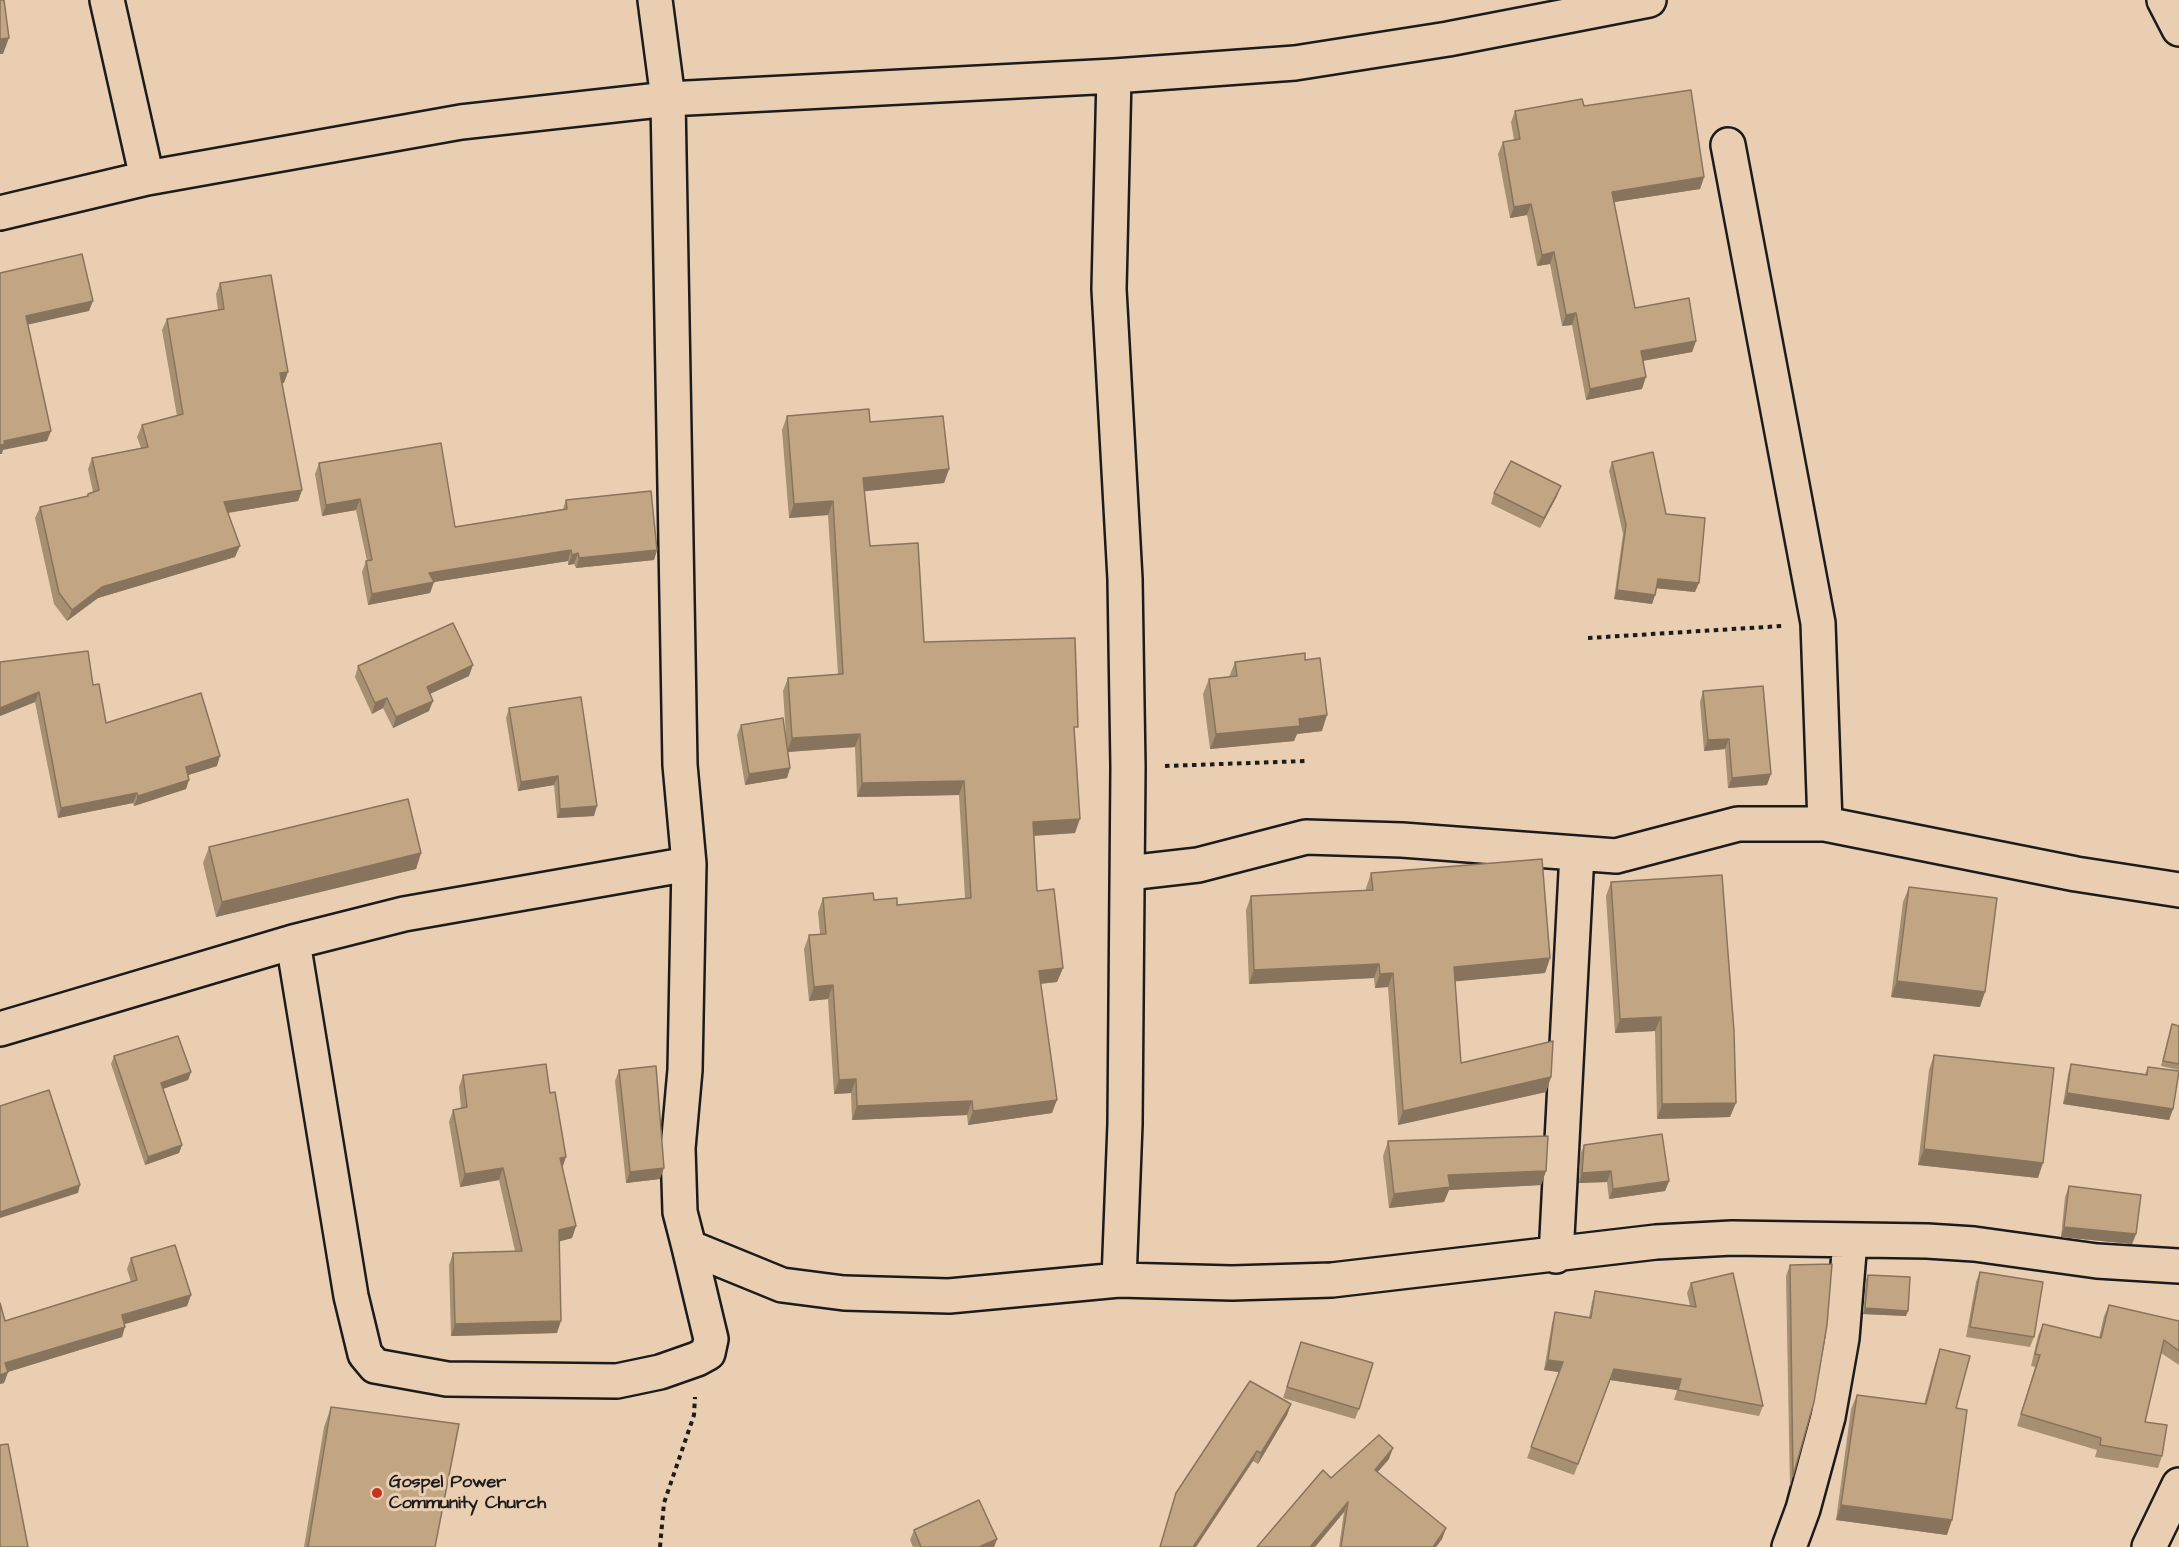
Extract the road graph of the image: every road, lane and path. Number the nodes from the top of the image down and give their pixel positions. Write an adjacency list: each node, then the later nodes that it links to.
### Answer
1 (107, 0): 9 (street)
2 (655, 0): 7 (street)
3 (1649, 0): 6 (street)
4 (2164, 0): 5 (street)
5 (2179, 29)
6 (1114, 76): 7 (street); 14 (street)
7 (668, 99): 9 (street); 17 (street)
8 (1728, 145): 11 (street)
9 (147, 178): 10 (street)
10 (0, 213)
11 (1818, 623): 12 (path); 15 (street)
12 (1588, 638)
13 (1306, 761): 14 (path)
14 (1128, 767): 18 (street)
15 (1825, 824): 16 (street); 19 (street)
16 (1577, 853): 18 (street); 24 (street)
17 (689, 864): 20 (street); 23 (street)
18 (1128, 873): 26 (street)
19 (2179, 890)
20 (293, 942): 21 (street); 27 (street)
21 (0, 1029)
22 (1850, 1241): 24 (street); 25 (street); 30 (street)
23 (689, 1247): 26 (street); 27 (street)
24 (1556, 1256): 26 (street)
25 (2179, 1266)
26 (1119, 1280)
27 (697, 1359): 29 (path)
28 (2179, 1485): 31 (street)
29 (660, 1547)
30 (1789, 1547)
31 (2149, 1547)

